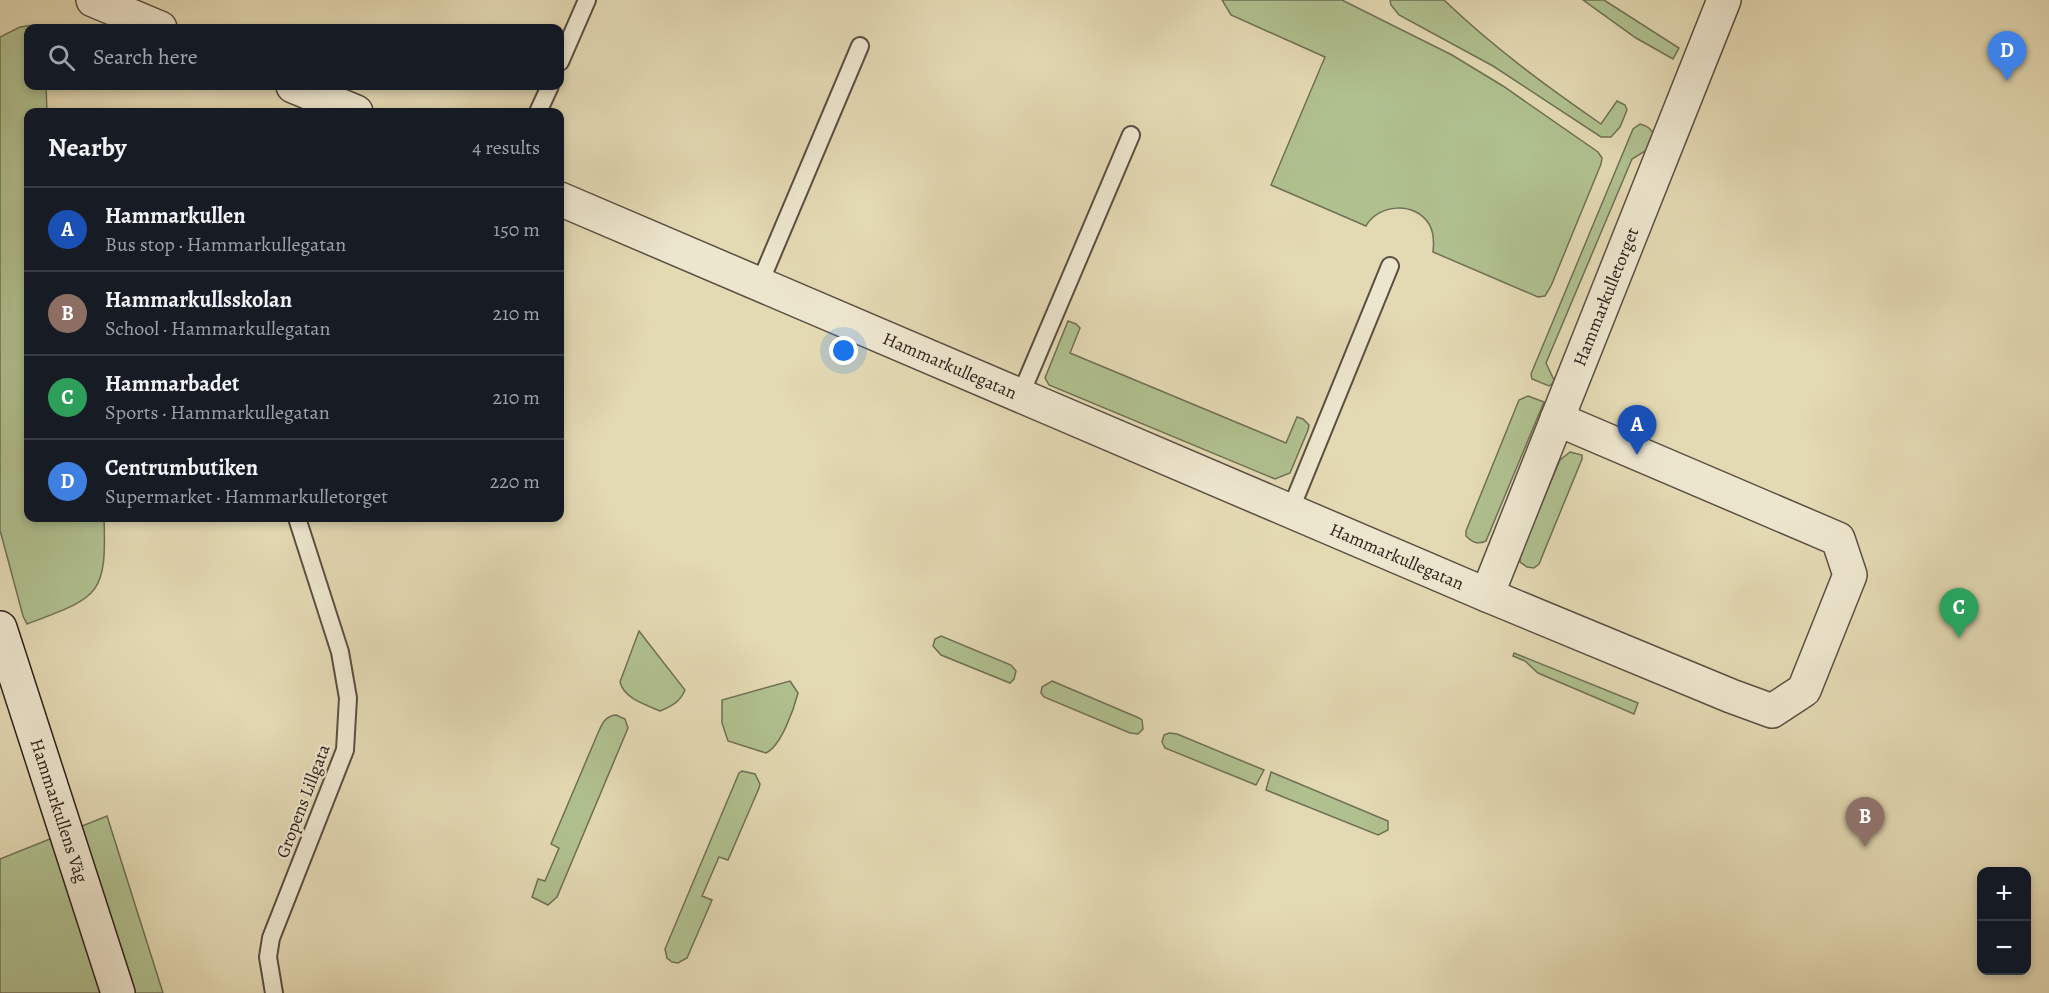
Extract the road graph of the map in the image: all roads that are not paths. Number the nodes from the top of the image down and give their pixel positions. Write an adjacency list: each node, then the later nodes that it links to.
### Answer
1 (93, 0): 4 (street)
2 (587, 0): 6 (lane)
3 (1724, 0): 16 (street, Hammarkulletorget)
4 (150, 24)
5 (860, 46): 14 (lane)
6 (564, 53)
7 (303, 90): 9 (street)
8 (548, 90): 10 (lane)
9 (346, 108)
10 (540, 108)
11 (1131, 135): 15 (lane)
12 (564, 201): 14 (street, Hammarkullegatan)
13 (1390, 266): 17 (lane)
14 (759, 285): 15 (street, Hammarkullegatan)
15 (1020, 396): 17 (street, Hammarkullegatan)
16 (1557, 420): 19 (street, Hammarkulletorget); 19 (street, Hammarkullegatan)
17 (1290, 511): 19 (street, Hammarkullegatan)
18 (298, 522): 22 (lane, Gropens Lillgata)
19 (1487, 595)
20 (0, 628): 21 (street, Hammarkullens Väg)
21 (117, 993)
22 (274, 993)

